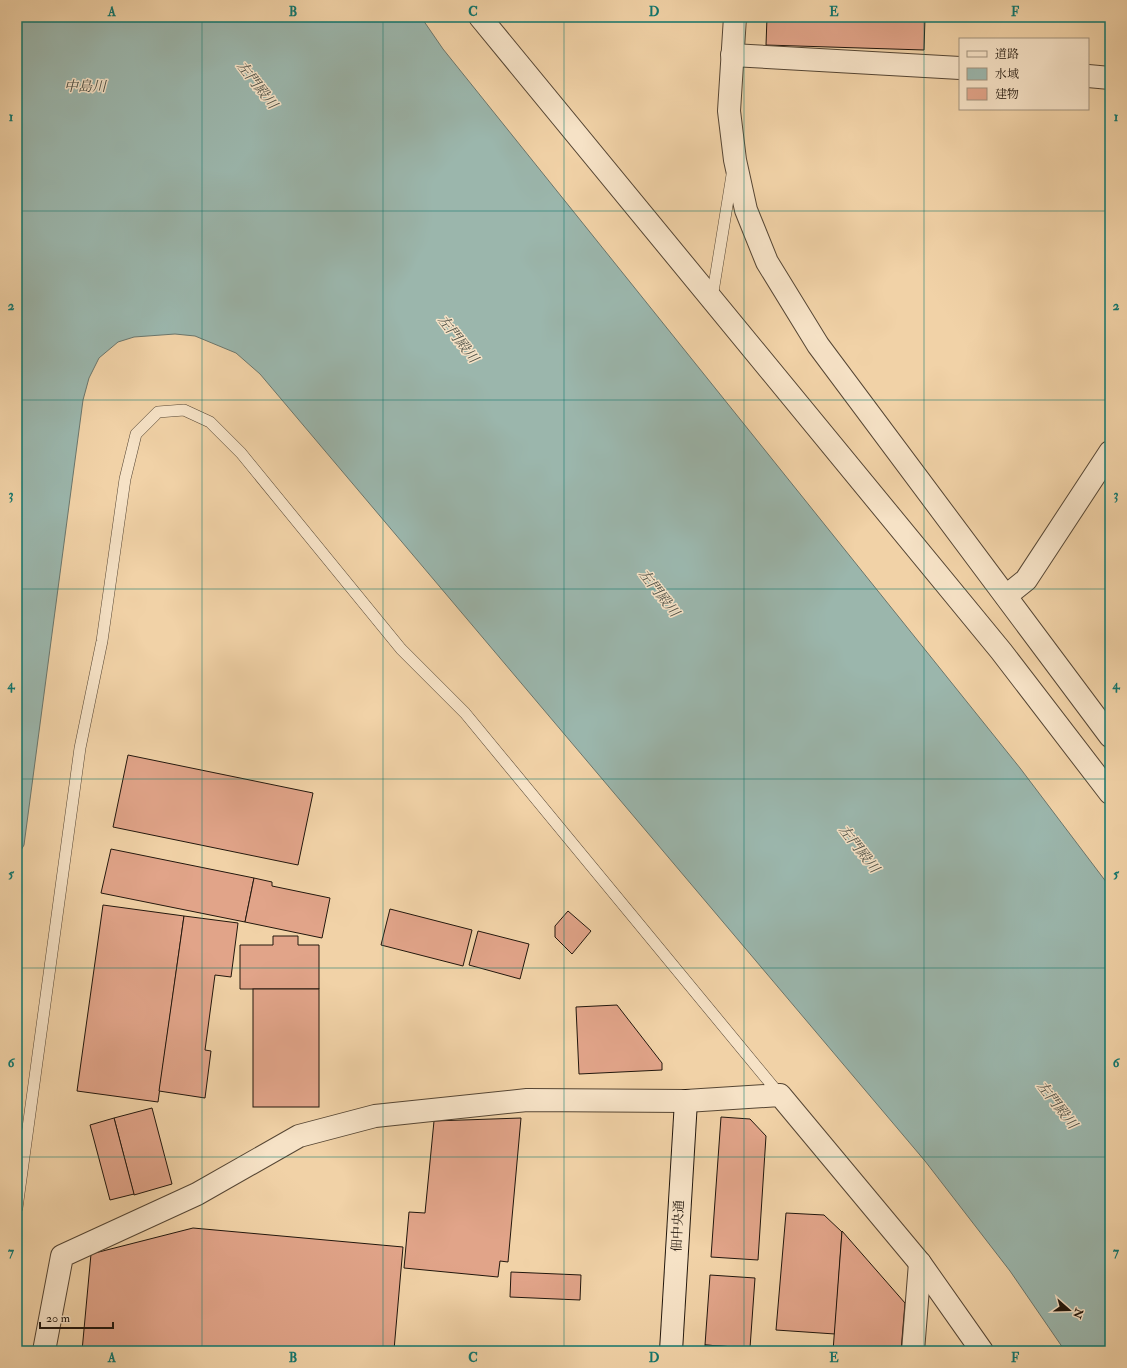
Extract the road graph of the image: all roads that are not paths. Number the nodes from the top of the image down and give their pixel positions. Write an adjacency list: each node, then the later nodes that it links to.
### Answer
1 (480, 17): 8 (street)
2 (735, 17): 3 (street)
3 (732, 55): 4 (street); 7 (street)
4 (959, 68)
5 (1089, 76): 6 (street)
6 (1110, 78)
7 (735, 160): 8 (lane); 10 (street)
8 (712, 298): 12 (street)
9 (1110, 452): 10 (street)
10 (1006, 596): 11 (street)
11 (1110, 736)
12 (1110, 793)
13 (780, 1095): 14 (street); 15 (lane); 16 (street)
14 (686, 1102): 17 (street); 18 (street, 佃中央通)
15 (17, 1208)
16 (920, 1263): 19 (street); 20 (street)
17 (44, 1351)
18 (671, 1351)
19 (913, 1351)
20 (982, 1351)

